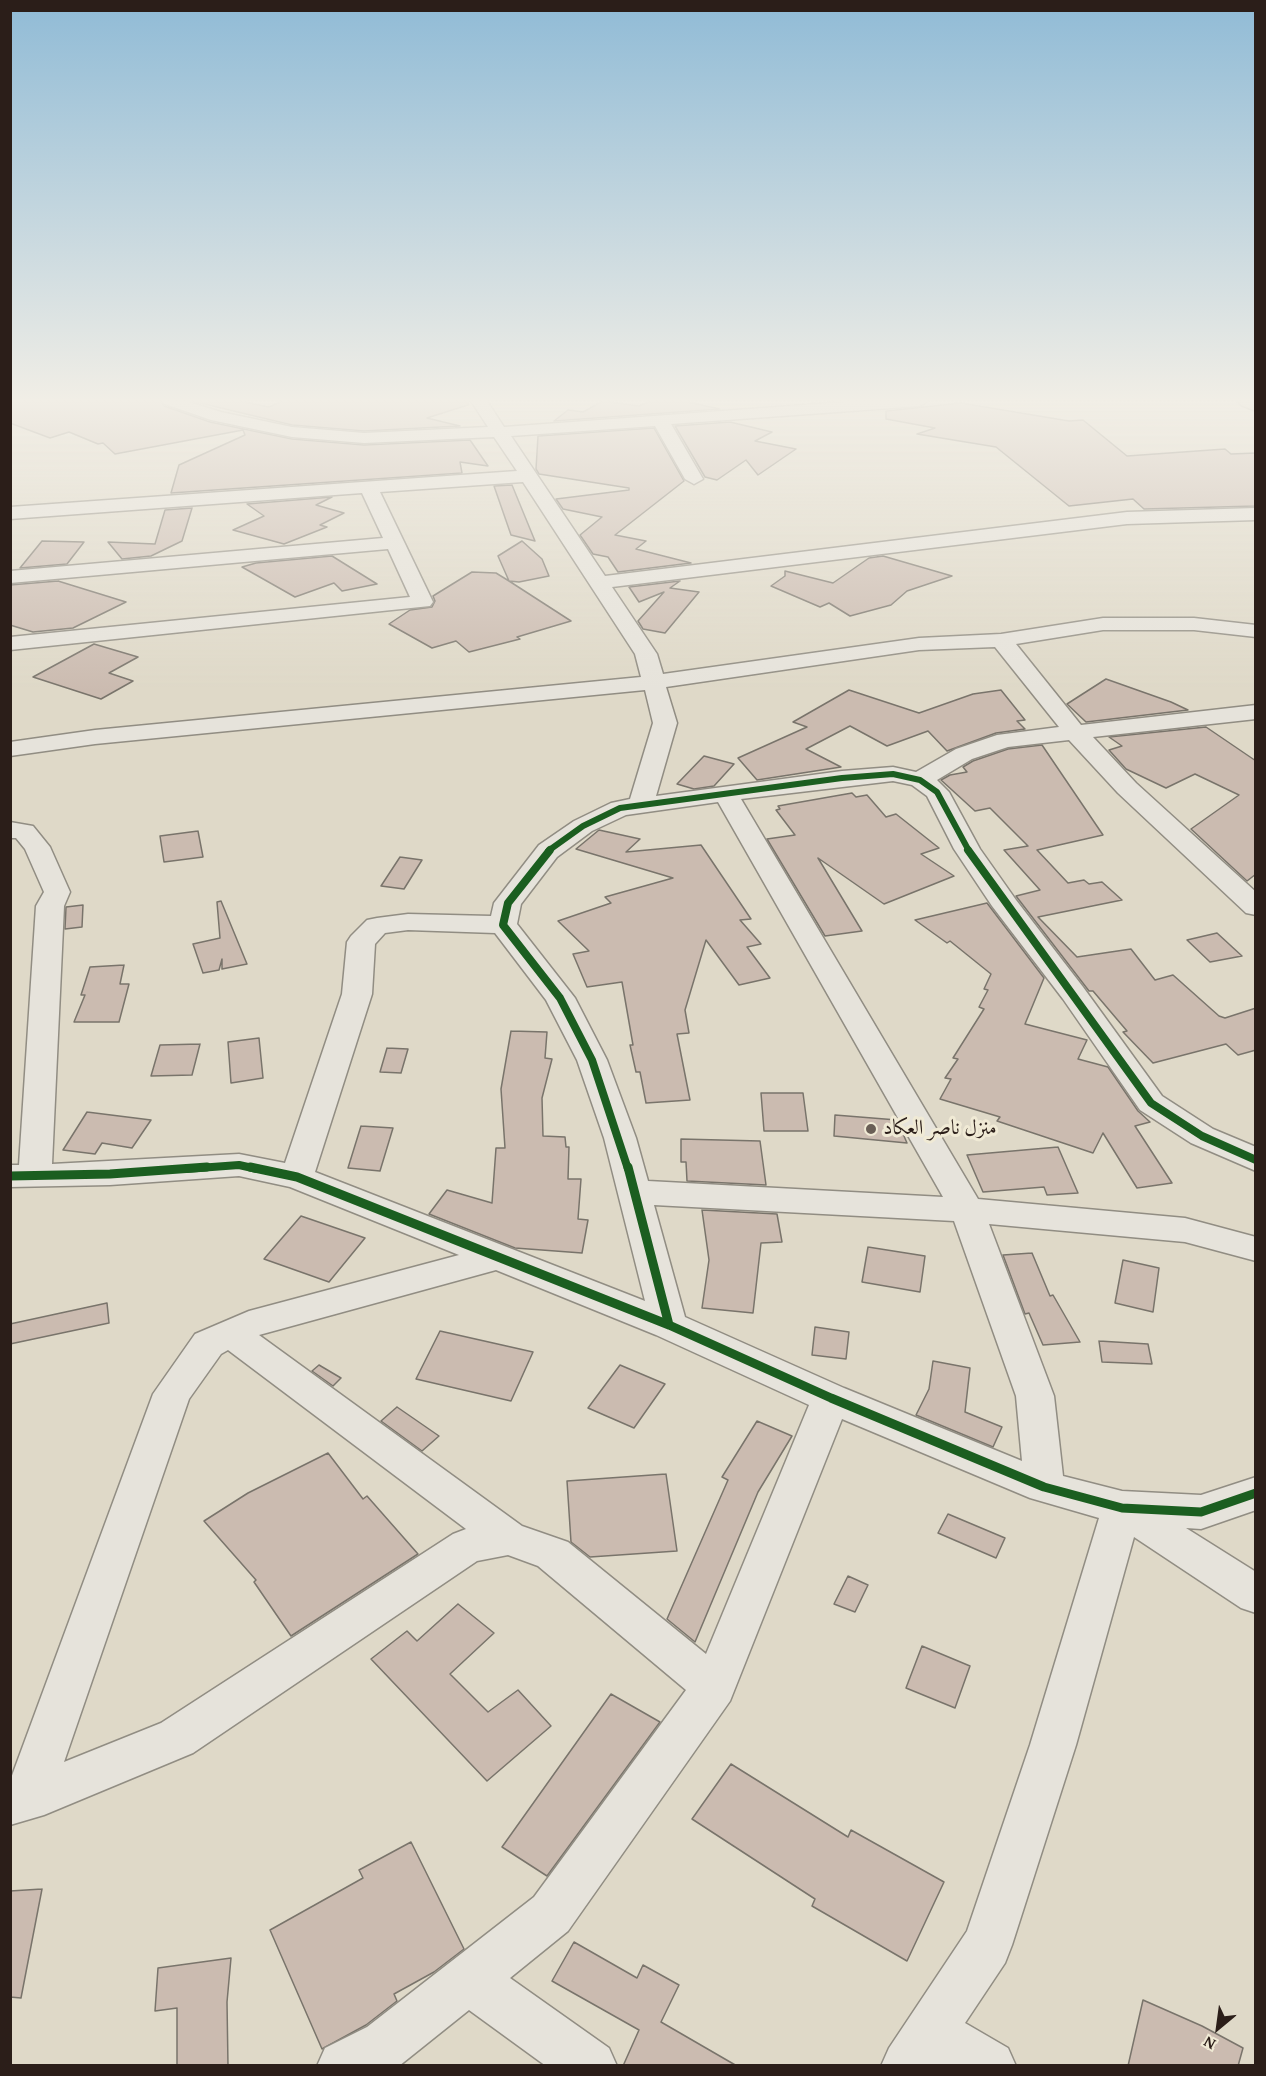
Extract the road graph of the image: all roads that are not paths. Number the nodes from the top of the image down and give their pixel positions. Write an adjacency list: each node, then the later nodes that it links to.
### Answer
1 (218, 498): 4 (street)
2 (373, 498): 6 (street)
3 (543, 498): 8 (street)
4 (10, 513)
5 (1256, 514): 8 (street)
6 (394, 543): 7 (street); 11 (street)
7 (10, 577)
8 (599, 583): 12 (street)
9 (1256, 631): 10 (street)
10 (1001, 640): 12 (street); 14 (street)
11 (10, 644)
12 (656, 682): 15 (street); 18 (street)
13 (1256, 712): 14 (street)
14 (1074, 731): 16 (street); 20 (street)
15 (10, 749)
16 (920, 780): 17 (street); 22 (street)
17 (726, 794): 18 (street); 26 (street)
18 (641, 805): 21 (street)
19 (10, 830): 23 (street)
20 (1256, 907)
21 (503, 925): 24 (street); 25 (street)
22 (1256, 1160)
23 (23, 1176): 24 (street)
24 (297, 1177): 28 (street)
25 (634, 1192): 26 (street); 29 (street)
26 (966, 1210): 27 (street); 32 (street)
27 (1256, 1249)
28 (499, 1257): 29 (street); 30 (street)
29 (669, 1325): 31 (street)
30 (231, 1333): 35 (street); 38 (street)
31 (831, 1398): 32 (street); 37 (street)
32 (1044, 1487): 34 (street)
33 (1256, 1494): 34 (street)
34 (1122, 1508): 36 (street); 40 (street)
35 (508, 1538): 37 (street); 38 (street)
36 (1256, 1595)
37 (714, 1687): 39 (street)
38 (19, 1801)
39 (468, 1979): 41 (street); 42 (street)
40 (919, 2049): 43 (street)
41 (343, 2066)
42 (591, 2066)
43 (990, 2066)

